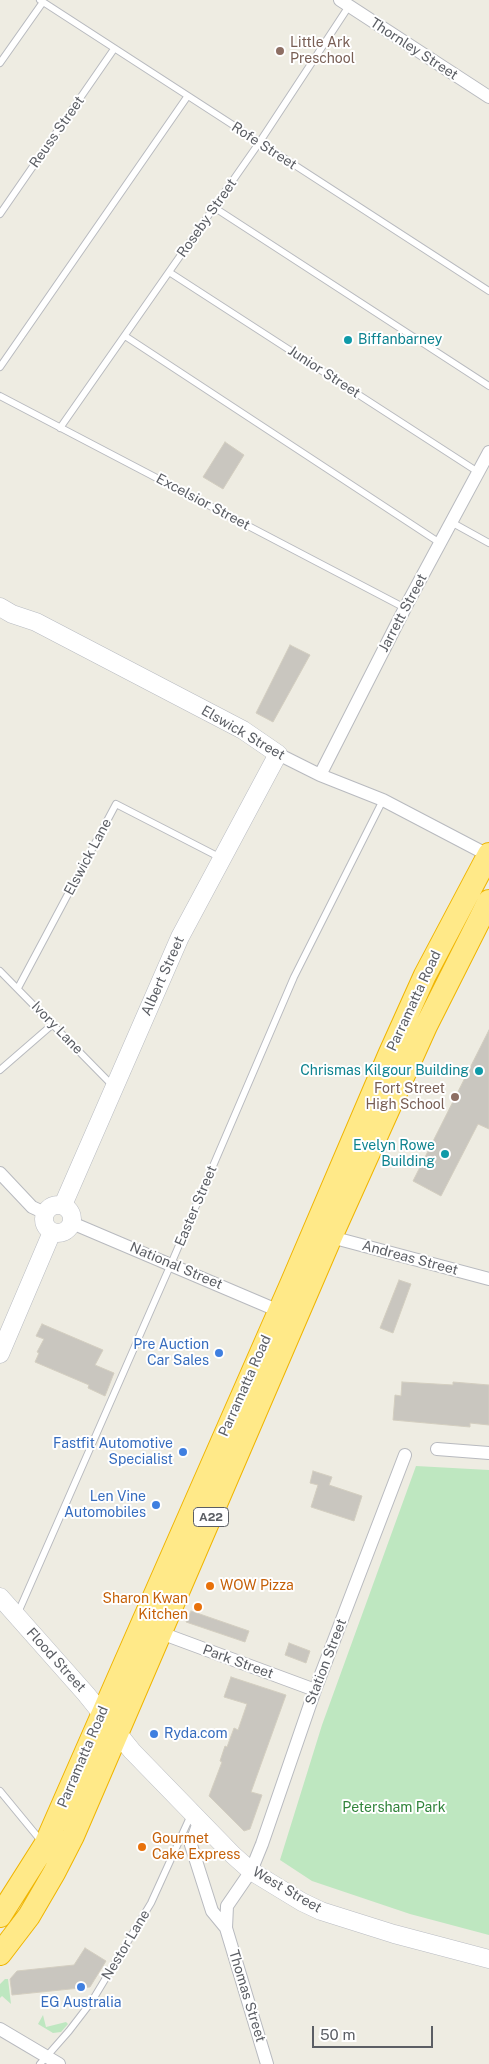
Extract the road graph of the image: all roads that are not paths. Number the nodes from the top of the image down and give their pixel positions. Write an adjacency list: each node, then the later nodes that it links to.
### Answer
1 (41, 1): 3 (lane, Rofe Street); 4 (lane)
2 (344, 3): 6 (street, Thornley Street); 7 (lane, Roseby Street)
3 (114, 49): 5 (lane, Rofe Street); 9 (lane, Reuss Street)
4 (0, 63)
5 (187, 97): 7 (lane, Rofe Street); 13 (lane)
6 (489, 97)
7 (260, 143): 8 (lane, Roseby Street); 11 (lane, Rofe Street)
8 (214, 208): 10 (lane, Roseby Street); 14 (lane)
9 (0, 214)
10 (169, 272): 12 (lane, Roseby Street); 18 (lane, Junior Street)
11 (489, 291)
12 (125, 336): 16 (lane, Roseby Street); 20 (lane)
13 (0, 367)
14 (489, 386)
15 (0, 396): 16 (lane, Excelsior Street)
16 (60, 428): 22 (lane, Excelsior Street)
17 (489, 452): 18 (street, Jarrett Street)
18 (478, 472): 19 (street, Jarrett Street)
19 (451, 522): 20 (street, Jarrett Street); 21 (lane)
20 (440, 543): 22 (street, Jarrett Street)
21 (489, 543)
22 (405, 608): 25 (street, Jarrett Street)
23 (1, 611): 24 (street, Elswick Street)
24 (278, 754): 25 (street, Elswick Street); 28 (street, Albert Street)
25 (320, 775): 26 (street, Elswick Street)
26 (383, 800): 27 (street, Elswick Street); 41 (lane, Easter Street)
27 (489, 855): 43 (highway, Parramatta Road / A22)
28 (222, 859): 31 (lane, Elswick Lane); 34 (street, Albert Street)
29 (489, 901): 40 (highway, Parramatta Road / A22)
30 (0, 971): 31 (lane, Ivory Lane)
31 (18, 988): 32 (lane, Ivory Lane)
32 (53, 1024): 33 (lane); 34 (lane, Ivory Lane)
33 (0, 1070)
34 (114, 1087): 36 (street, Albert Street)
35 (0, 1173): 37 (street)
36 (63, 1205): 37 (street); 38 (street)
37 (45, 1213): 39 (street)
38 (72, 1223): 39 (street); 41 (street, National Street)
39 (52, 1232): 44 (street)
40 (331, 1237): 42 (street, Andreas Street); 50 (highway, Parramatta Road / A22)
41 (171, 1264): 43 (street, National Street); 49 (lane, Easter Street)
42 (489, 1279)
43 (279, 1310): 52 (highway, Parramatta Road / A22)
44 (0, 1354)
45 (437, 1449): 46 (street)
46 (489, 1453)
47 (405, 1455): 51 (street, Station Street)
48 (0, 1597): 49 (street, Flood Street)
49 (17, 1616): 52 (street, Flood Street)
50 (161, 1633): 51 (street, Park Street); 52 (highway, Parramatta Road / A22)
51 (315, 1690): 56 (street, Station Street)
52 (109, 1723): 54 (street, West Street); 55 (highway, Parramatta Road / A22); 59 (highway, Parramatta Road / A22)
53 (0, 1791): 55 (lane)
54 (195, 1818): 56 (street, West Street); 58 (street, Thomas Street); 62 (lane, Nestor Lane)
55 (45, 1845): 57 (highway, Parramatta Road / A22)
56 (251, 1871): 58 (street, Thomas Street); 60 (street, West Street)
57 (0, 1916)
58 (226, 1928): 64 (street, Thomas Street)
59 (0, 1954)
60 (489, 1959)
61 (0, 2029): 62 (street)
62 (43, 2060): 63 (street)
63 (59, 2064)
64 (267, 2064)

